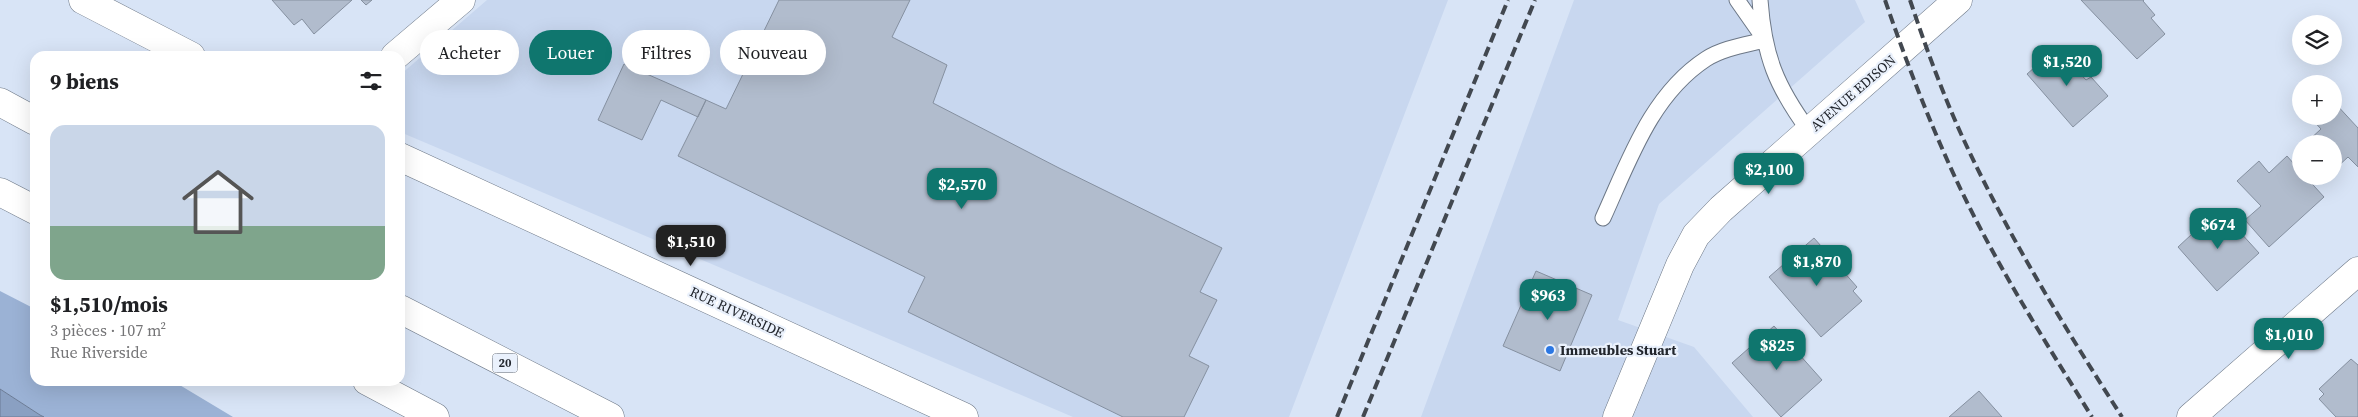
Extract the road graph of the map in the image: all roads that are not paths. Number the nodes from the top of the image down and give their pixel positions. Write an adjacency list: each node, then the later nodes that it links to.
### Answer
1 (83, 0): 7 (main road)
2 (461, 0): 8 (main road)
3 (1737, 0): 6 (lane)
4 (1760, 0): 6 (lane)
5 (1958, 0): 11 (main road, AVENUE EDISON)
6 (1765, 40): 11 (lane); 15 (lane)
7 (181, 51)
8 (401, 51)
9 (0, 102): 10 (main road)
10 (30, 118)
11 (1809, 131): 22 (main road, AVENUE EDISON)
12 (405, 159): 21 (main road, RUE RIVERSIDE)
13 (0, 192): 14 (main road)
14 (30, 207)
15 (1603, 218)
16 (2358, 271): 23 (main road)
17 (405, 312): 20 (main road, 20)
18 (375, 386): 19 (main road)
19 (428, 415)
20 (610, 417)
21 (964, 417)
22 (1617, 417)
23 (2191, 417)

